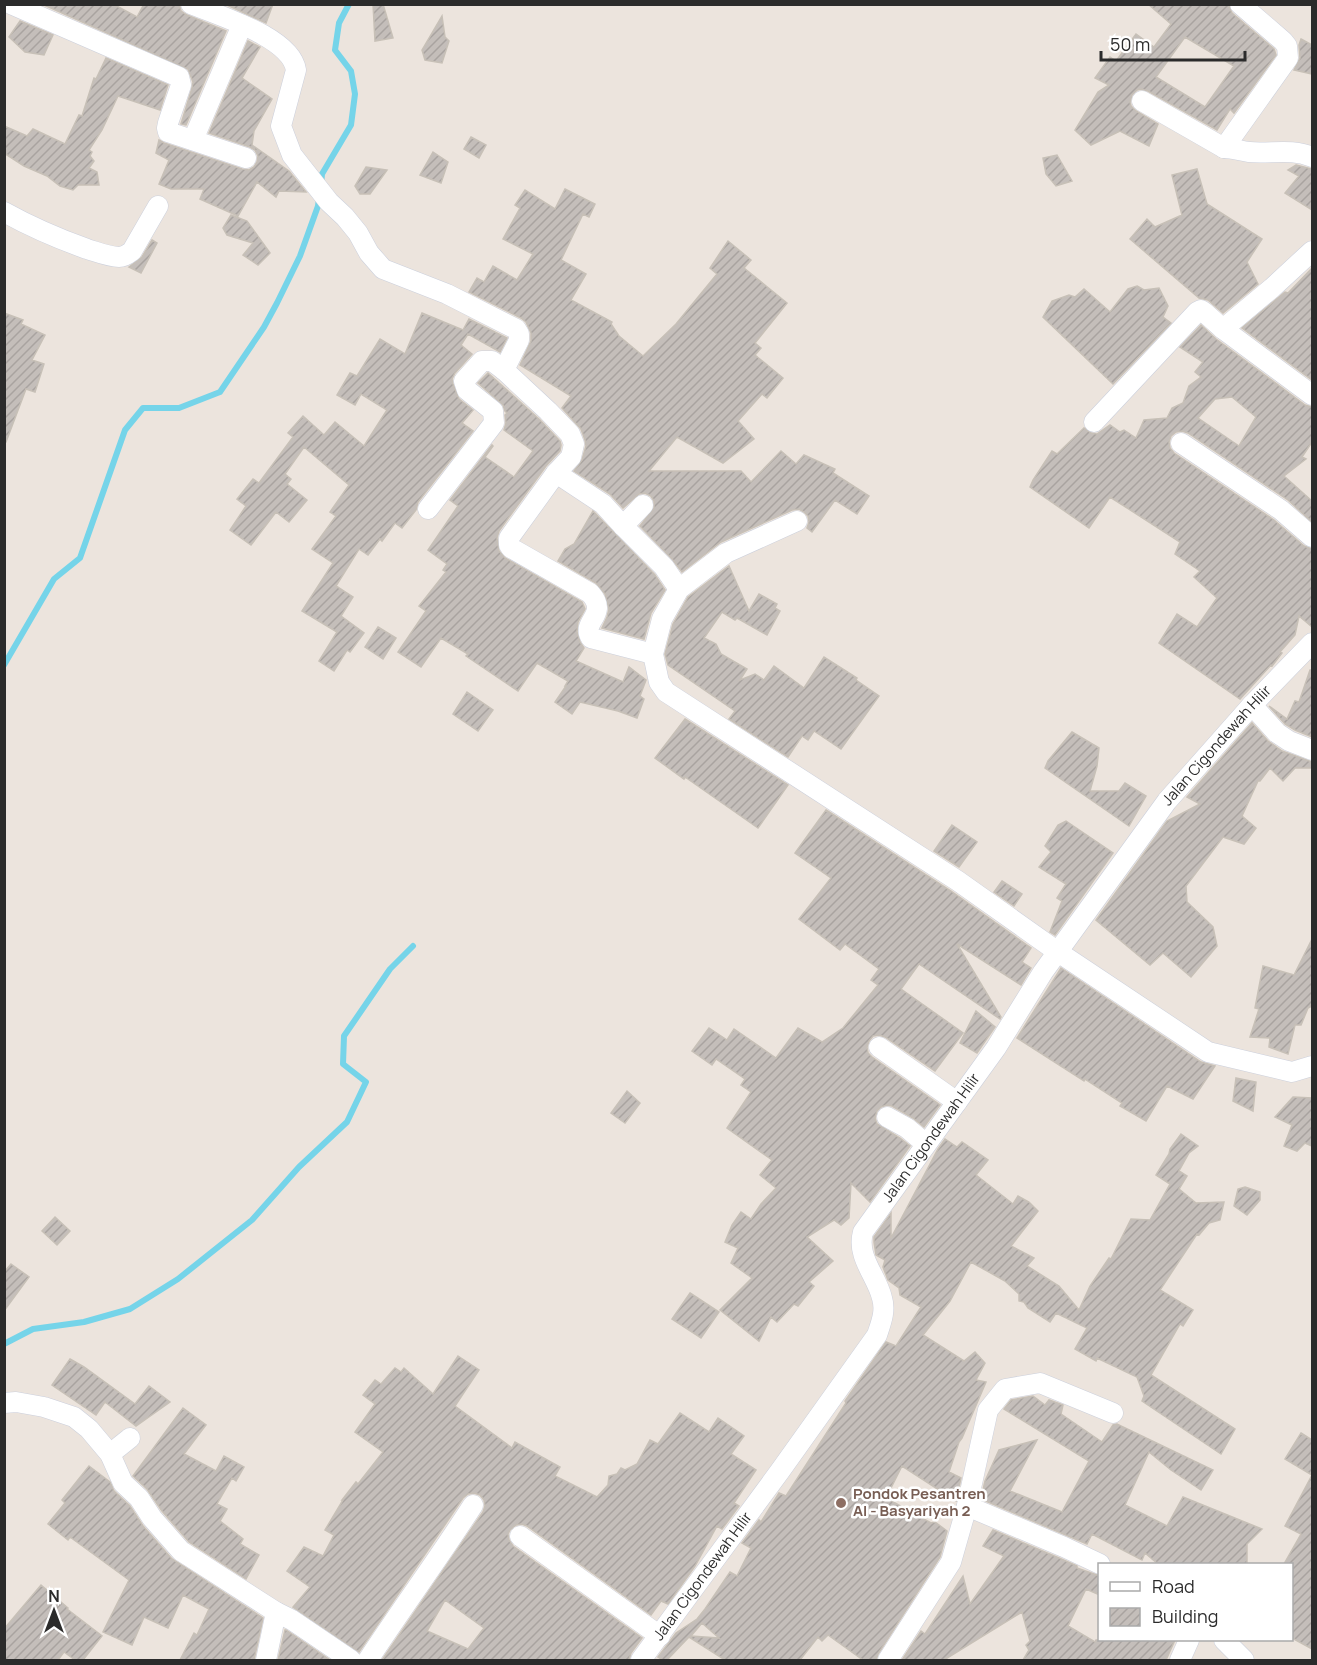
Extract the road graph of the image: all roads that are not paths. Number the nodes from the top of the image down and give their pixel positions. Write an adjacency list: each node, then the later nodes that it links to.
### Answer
1 (11, 4): 6 (street)
2 (1240, 4): 7 (street)
3 (192, 5): 4 (street)
4 (242, 25): 6 (street); 14 (street)
5 (1142, 101): 7 (street)
6 (193, 140): 8 (street)
7 (1224, 148): 9 (street)
8 (246, 158)
9 (1312, 158)
10 (158, 207): 11 (street)
11 (5, 215)
12 (1312, 251): 13 (street)
13 (1223, 329): 15 (street); 16 (street)
14 (504, 370): 18 (street); 20 (street)
15 (1312, 395)
16 (1094, 422)
17 (1181, 443): 23 (street)
18 (556, 472): 22 (street); 26 (street)
19 (643, 505): 22 (street)
20 (428, 509)
21 (797, 521): 24 (street)
22 (623, 526): 24 (street)
23 (1312, 537)
24 (679, 589): 26 (street)
25 (1312, 643): 27 (street, Jalan Cigondewah Hilir)
26 (653, 654): 29 (street)
27 (1252, 705): 28 (street); 29 (street, Jalan Cigondewah Hilir)
28 (1312, 750)
29 (1058, 952): 31 (street); 32 (street, Jalan Cigondewah Hilir)
30 (879, 1047): 32 (street)
31 (1312, 1066)
32 (957, 1102): 34 (street, Jalan Cigondewah Hilir)
33 (886, 1117): 34 (street)
34 (926, 1144): 44 (street, Jalan Cigondewah Hilir)
35 (4, 1403): 38 (street)
36 (1113, 1413): 40 (street)
37 (130, 1438): 38 (street)
38 (110, 1454): 43 (street)
39 (473, 1505): 49 (street)
40 (967, 1506): 42 (street); 51 (street)
41 (520, 1536): 44 (street)
42 (1098, 1563)
43 (276, 1612): 47 (street); 48 (street)
44 (660, 1635): 50 (street, Jalan Cigondewah Hilir)
45 (1189, 1641): 52 (street)
46 (1225, 1641): 53 (street)
47 (266, 1660)
48 (351, 1660)
49 (368, 1660)
50 (641, 1660)
51 (888, 1660)
52 (1180, 1660)
53 (1244, 1660)

